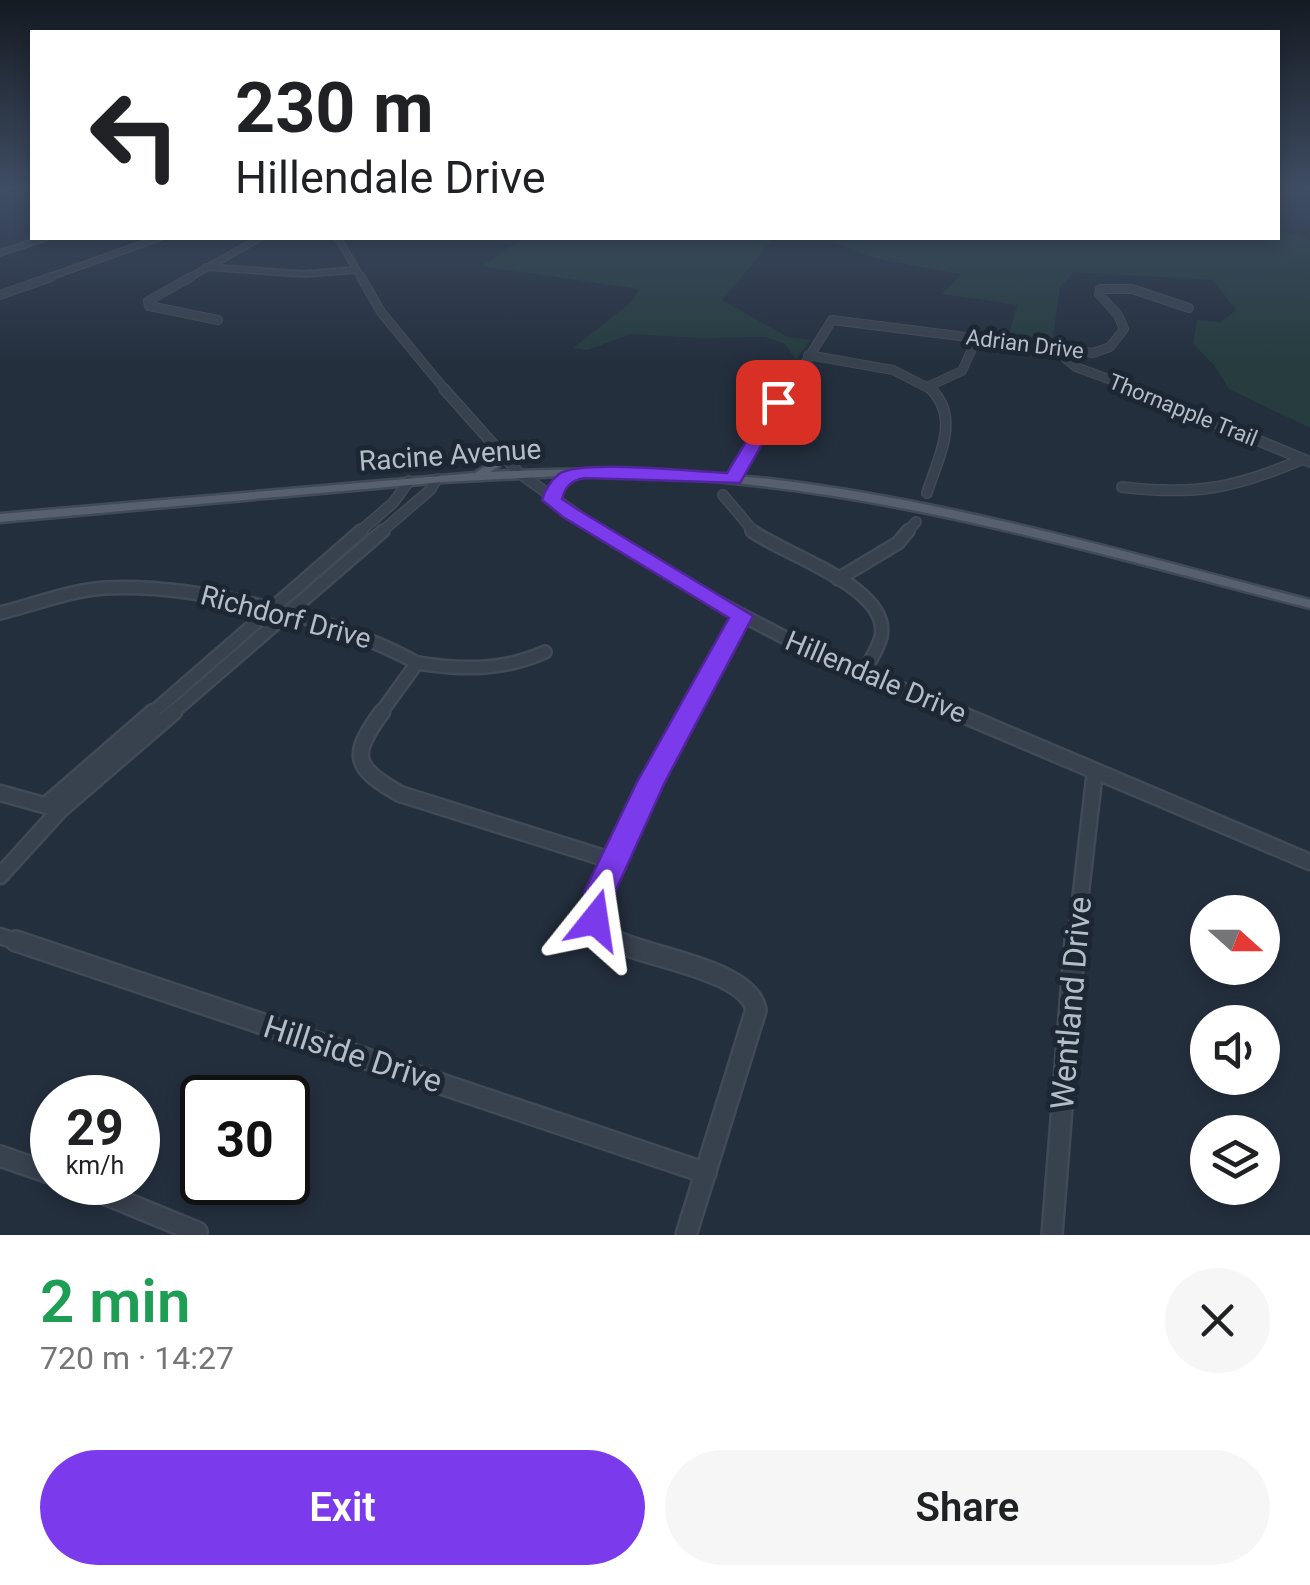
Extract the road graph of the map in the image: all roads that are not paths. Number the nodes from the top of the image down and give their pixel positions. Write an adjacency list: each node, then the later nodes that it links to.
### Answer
1 (133, 248): 6 (street)
2 (242, 248): 4 (street)
3 (345, 248): 5 (street, Hillendale Drive)
4 (206, 267): 5 (street); 8 (street)
5 (354, 270): 13 (street, Hillendale Drive)
6 (0, 296)
7 (1188, 308): 10 (street, Adrian Drive)
8 (218, 320)
9 (976, 338): 10 (street, Adrian Drive); 11 (street, Adrian Drive); 12 (street)
10 (1066, 351): 14 (street, Thornapple Trail)
11 (808, 356): 12 (street); 19 (street)
12 (929, 386): 22 (street)
13 (499, 448): 16 (street, Hillendale Drive); 17 (main road)
14 (1306, 461): 21 (street)
15 (585, 472): 16 (main road, Racine Avenue); 19 (main road, Racine Avenue); 24 (main road)
16 (520, 473): 17 (main road, Racine Avenue); 24 (street, Hillendale Drive)
17 (470, 476): 18 (main road, Racine Avenue)
18 (436, 479): 20 (main road, Racine Avenue); 31 (street)
19 (733, 479): 28 (main road, Racine Avenue)
20 (410, 482): 25 (main road, Racine Avenue); 29 (street)
21 (1122, 487)
22 (927, 493)
23 (723, 496): 27 (street)
24 (552, 500): 32 (street, Hillendale Drive)
25 (0, 518)
26 (916, 522): 27 (street)
27 (838, 579): 35 (street)
28 (1310, 604)
29 (269, 610): 30 (street, Richdorf Drive); 31 (street, Richdorf Drive); 38 (street)
30 (0, 613)
31 (284, 615): 34 (street, Richdorf Drive); 38 (street)
32 (742, 616): 35 (street, Hillendale Drive); 39 (street)
33 (545, 652): 34 (street)
34 (417, 663): 39 (street)
35 (864, 673): 36 (street, Hillendale Drive)
36 (1094, 771): 40 (street, Hillendale Drive); 49 (street, Wentland Drive)
37 (0, 793): 38 (street)
38 (53, 808): 41 (street)
39 (614, 861): 45 (street)
40 (1310, 862)
41 (0, 876)
42 (0, 936): 45 (street, Hillside Drive)
43 (0, 1156): 44 (street)
44 (30, 1166)
45 (706, 1173): 48 (street)
46 (131, 1205): 47 (street)
47 (197, 1232)
48 (686, 1235)
49 (1052, 1235)

